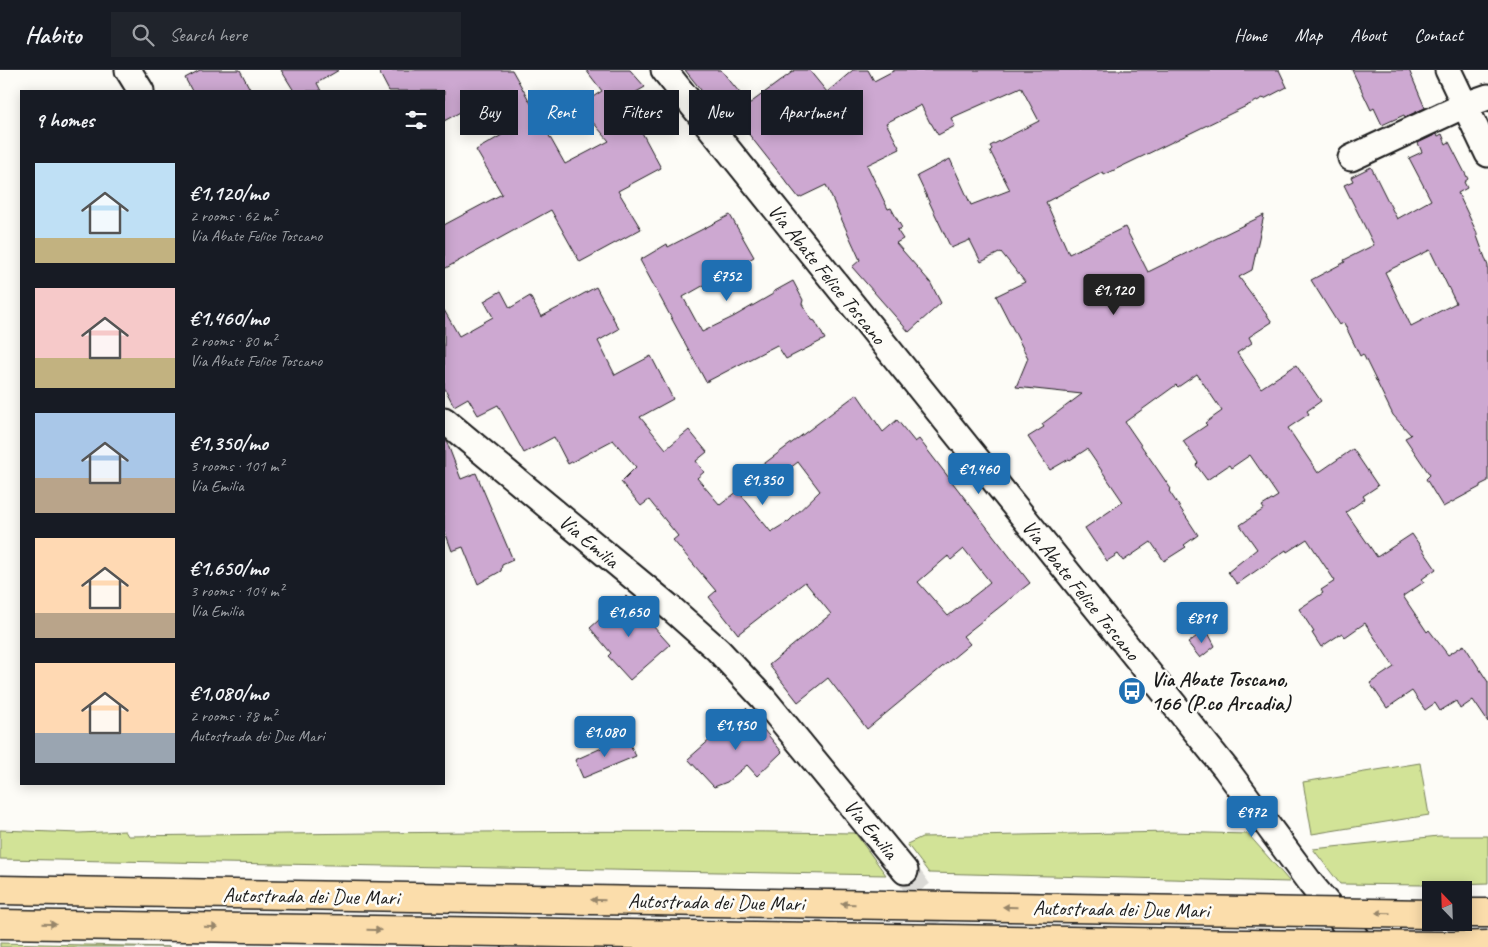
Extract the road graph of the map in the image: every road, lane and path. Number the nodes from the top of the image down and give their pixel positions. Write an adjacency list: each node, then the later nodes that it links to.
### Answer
1 (128, 70): 4 (street)
2 (664, 70): 17 (street, Via Abate Felice Toscano)
3 (1448, 70): 6 (street)
4 (141, 90)
5 (1488, 97): 6 (street)
6 (1465, 105): 7 (street); 8 (street)
7 (1488, 154)
8 (1351, 158)
9 (445, 421): 10 (street, Via Emilia)
10 (905, 871)
11 (0, 890): 14 (highway, Autostrada dei Due Mari, one-way to 11, bridge)
12 (1488, 912): 13 (highway)
13 (1472, 913)
14 (1422, 914)
15 (0, 924): 16 (highway, Autostrada dei Due Mari, one-way to 16, bridge)
16 (1488, 945)
17 (1364, 947)

